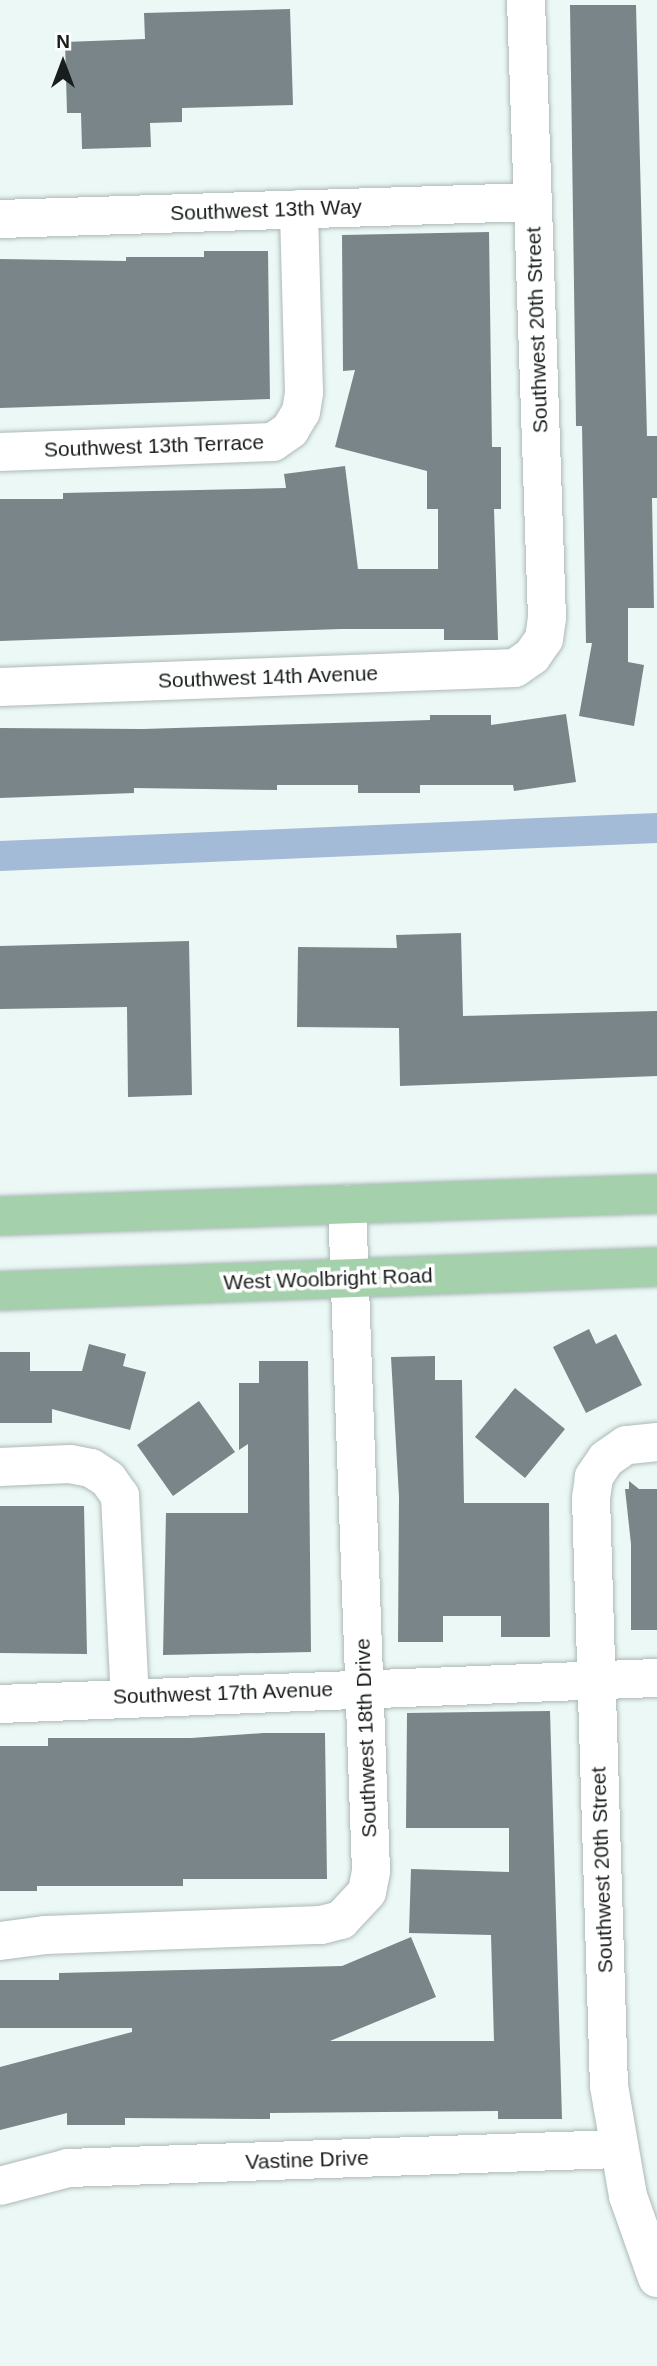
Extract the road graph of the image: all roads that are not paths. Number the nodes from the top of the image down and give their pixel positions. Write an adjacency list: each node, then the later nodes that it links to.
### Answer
1 (526, 0): 2 (street, Southwest 20th Street)
2 (533, 202): 3 (street, Southwest 13th Way); 6 (street, Southwest 20th Street)
3 (299, 209): 4 (street, Southwest 13th Way); 5 (street, Southwest 13th Terrace)
4 (0, 219)
5 (0, 452)
6 (532, 656): 7 (street, Southwest 14th Avenue)
7 (0, 687)
8 (657, 1194): 9 (main road)
9 (347, 1204): 10 (main road); 12 (street, Southwest 18th Drive)
10 (0, 1216)
11 (657, 1267): 12 (main road, West Woolbright Road)
12 (348, 1278): 13 (main road, West Woolbright Road); 18 (street, Southwest 18th Drive)
13 (0, 1291)
14 (657, 1441): 17 (street, Southwest 20th Street)
15 (0, 1467): 19 (street)
16 (657, 1678): 17 (street, Southwest 17th Avenue)
17 (595, 1680): 18 (street, Southwest 17th Avenue); 22 (street, Southwest 20th Street)
18 (365, 1688): 19 (street, Southwest 17th Avenue); 21 (street, Southwest 18th Drive)
19 (130, 1696): 20 (street, Southwest 17th Avenue)
20 (0, 1704)
21 (0, 1941)
22 (617, 2149): 23 (street, Vastine Drive); 24 (street, Southwest 20th Street)
23 (0, 2186)
24 (657, 2278)

